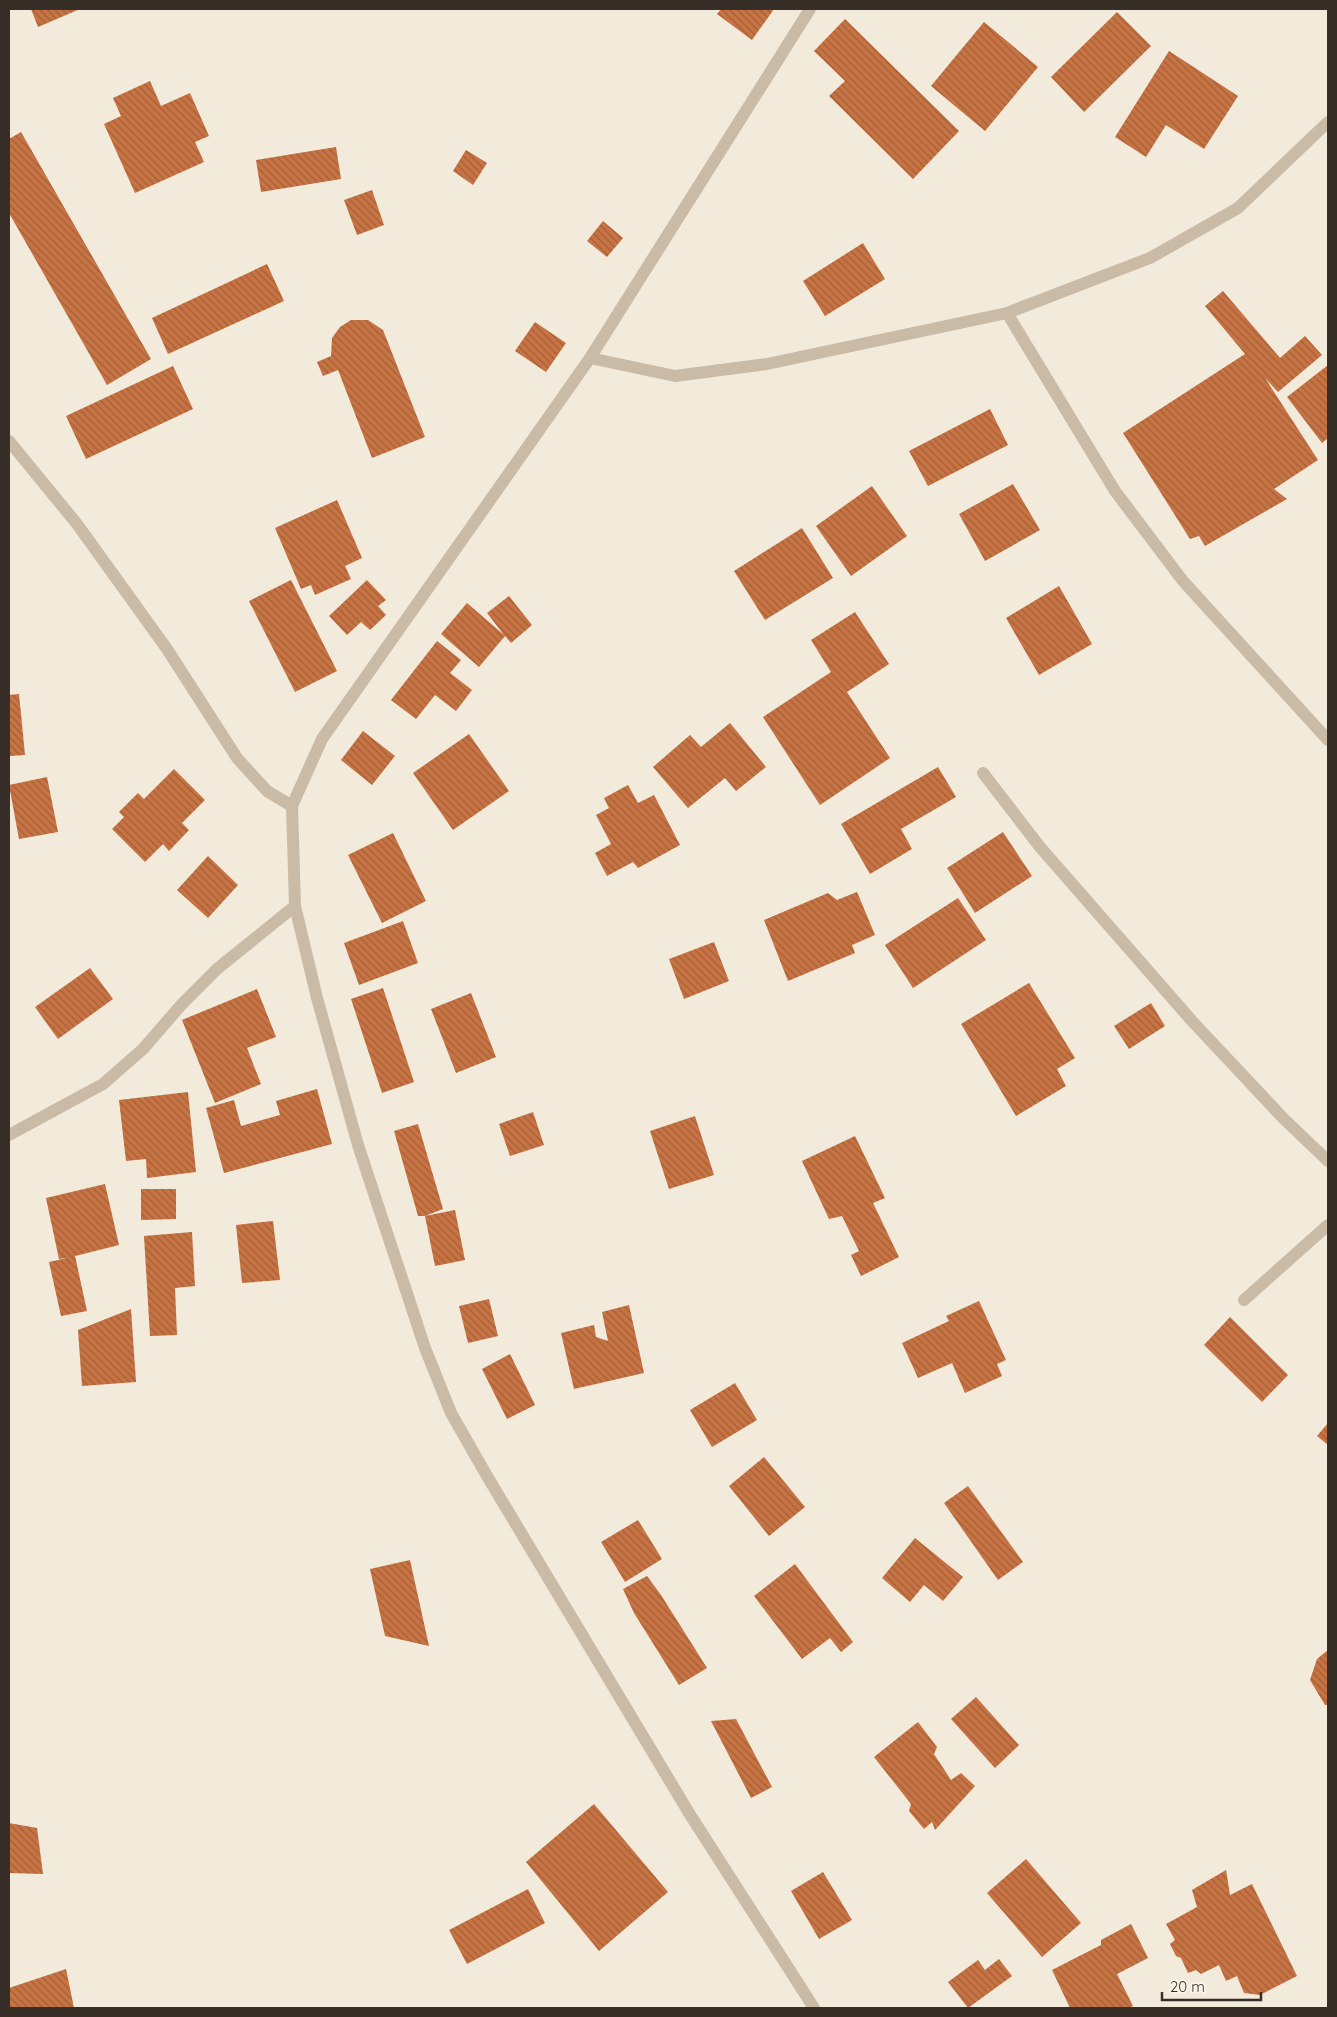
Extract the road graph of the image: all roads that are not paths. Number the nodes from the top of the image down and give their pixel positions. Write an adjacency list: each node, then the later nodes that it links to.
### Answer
1 (810, 9): 4 (street)
2 (1328, 122): 3 (street)
3 (1007, 313): 4 (street); 6 (street)
4 (590, 358): 8 (street)
5 (9, 441): 8 (street)
6 (1328, 740)
7 (983, 773): 11 (street)
8 (292, 806): 9 (street)
9 (296, 906): 10 (street); 14 (street)
10 (9, 1135)
11 (1328, 1162)
12 (1328, 1226): 13 (street)
13 (1244, 1300)
14 (814, 2008)

